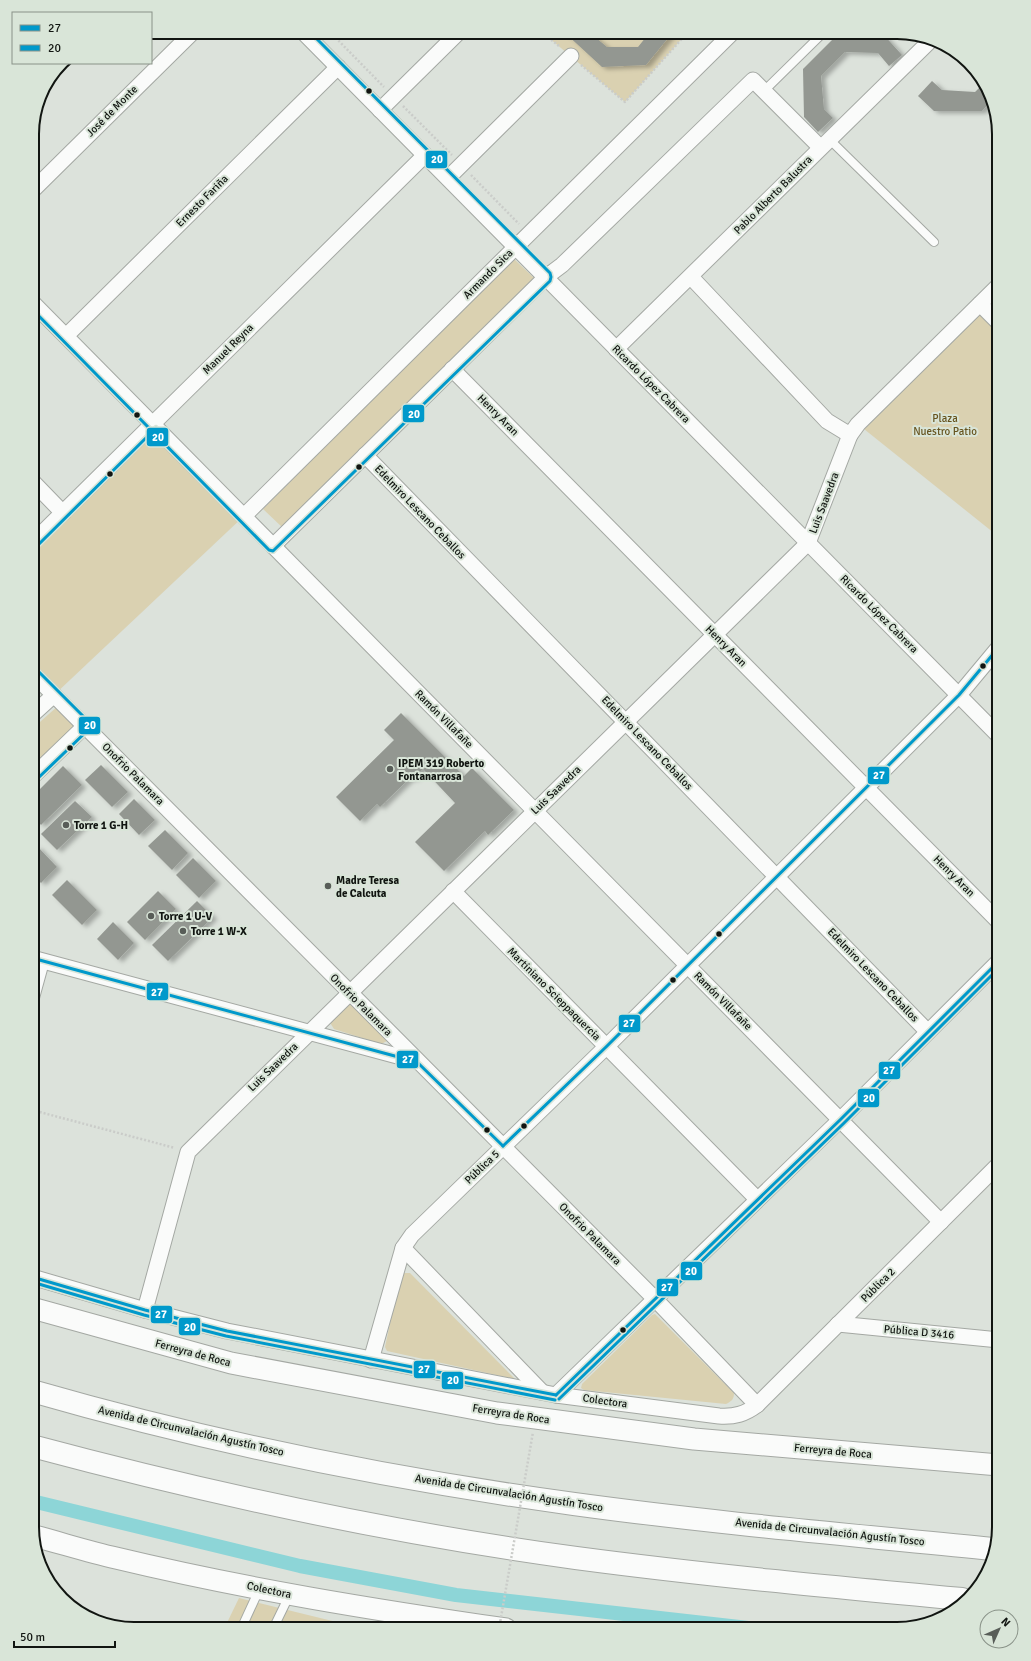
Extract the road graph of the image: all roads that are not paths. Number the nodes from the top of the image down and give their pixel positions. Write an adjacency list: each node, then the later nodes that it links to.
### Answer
1 (186, 39): 14 (street, José de Monte)
2 (310, 39): 8 (street, Ricardo López Cabrera)
3 (452, 39): 10 (street)
4 (726, 39): 16 (street, Armando Sica)
5 (817, 39): 9 (lane)
6 (927, 44): 11 (street, Pablo Alberto Balustra)
7 (571, 56): 13 (street)
8 (338, 67): 10 (street, Ricardo López Cabrera); 23 (street, Ernesto Fariña)
9 (764, 91): 11 (street); 17 (street)
10 (380, 110): 12 (street, Ricardo López Cabrera)
11 (825, 143): 15 (lane); 18 (street, Pablo Alberto Balustra)
12 (424, 155): 13 (street, Ricardo López Cabrera); 26 (street, Manuel Reyna)
13 (448, 178): 16 (street, Ricardo López Cabrera)
14 (39, 184)
15 (934, 242)
16 (516, 247): 17 (street, Ricardo López Cabrera); 31 (street, Armando Sica)
17 (546, 277): 24 (street, Ricardo López Cabrera); 25 (street)
18 (691, 277): 24 (street, Pablo Alberto Balustra); 27 (street)
19 (992, 292): 20 (street, Luis Saavedra)
20 (980, 304): 22 (street); 27 (street, Luis Saavedra)
21 (39, 309): 23 (street, Ramón Villafañe)
22 (992, 316)
23 (66, 336): 26 (street, Ramón Villafañe)
24 (616, 349): 33 (street, Ricardo López Cabrera)
25 (452, 369): 28 (street); 35 (street, Henry Aran)
26 (152, 424): 30 (street, Manuel Reyna); 31 (street, Ramón Villafañe)
27 (850, 435): 33 (street, Luis Saavedra)
28 (365, 456): 34 (street); 41 (street, Edelmiro Lescano Ceballos)
29 (39, 488): 30 (street)
30 (62, 512): 32 (street, Manuel Reyna)
31 (244, 516): 34 (street, Ramón Villafañe)
32 (39, 535)
33 (808, 543): 35 (street, Luis Saavedra); 39 (street, Ricardo López Cabrera)
34 (273, 546): 46 (street, Ramón Villafañe)
35 (715, 635): 41 (street, Luis Saavedra); 45 (street, Henry Aran)
36 (992, 655): 39 (street, Pública 5)
37 (39, 680): 38 (street, Onofrio Palamara)
38 (54, 694): 40 (street); 42 (street, Onofrio Palamara)
39 (959, 695): 43 (street, Ricardo López Cabrera); 45 (street, Pública 5)
40 (39, 708)
41 (626, 722): 46 (street, Luis Saavedra); 47 (street, Edelmiro Lescano Ceballos)
42 (85, 726): 44 (street); 53 (street, Onofrio Palamara)
43 (992, 729)
44 (39, 770)
45 (866, 788): 47 (street, Pública 5); 49 (street, Henry Aran)
46 (535, 811): 48 (street, Luis Saavedra); 51 (street, Ramón Villafañe)
47 (777, 876): 51 (street, Pública 5); 55 (street, Edelmiro Lescano Ceballos)
48 (452, 891): 53 (street, Luis Saavedra); 56 (street, Martíniano Scieppaquercia)
49 (992, 915)
50 (39, 960): 54 (street)
51 (688, 965): 56 (street, Pública 5); 58 (street, Ramón Villafañe)
52 (992, 968): 55 (street)
53 (349, 992): 54 (street, Luis Saavedra); 57 (street, Onofrio Palamara)
54 (309, 1032): 57 (street); 67 (street, Luis Saavedra)
55 (928, 1032): 58 (street)
56 (606, 1047): 59 (street, Pública 5); 61 (street, Martíniano Scieppaquercia)
57 (417, 1062): 59 (street, Onofrio Palamara)
58 (840, 1120): 61 (street); 62 (street, Ramón Villafañe)
59 (503, 1146): 63 (street, Pública 5); 65 (street, Onofrio Palamara)
60 (992, 1171): 62 (street, Pública 2)
61 (757, 1199): 65 (street)
62 (941, 1222): 68 (street, Pública 2)
63 (403, 1248): 70 (street, Pública 5); 72 (street)
64 (39, 1279): 67 (street)
65 (655, 1299): 72 (street); 73 (street, Onofrio Palamara)
66 (39, 1310): 75 (street, Ferreyra de Roca)
67 (145, 1310): 70 (street, Colectora)
68 (838, 1324): 69 (street, Pública D 3416); 73 (street, Pública 2)
69 (992, 1339)
70 (372, 1360): 72 (street, Colectora)
71 (39, 1393): 77 (highway, Avenida de Circunvalación Agustín Tosco)
72 (549, 1393): 73 (street, Colectora)
73 (757, 1405)
74 (39, 1448): 80 (highway)
75 (992, 1464)
76 (40, 1538): 78 (street, Colectora)
77 (989, 1549)
78 (260, 1588): 79 (street, Colectora); 81 (lane)
79 (290, 1595): 82 (lane); 83 (street, Colectora)
80 (959, 1599)
81 (244, 1622)
82 (276, 1622)
83 (456, 1622)

